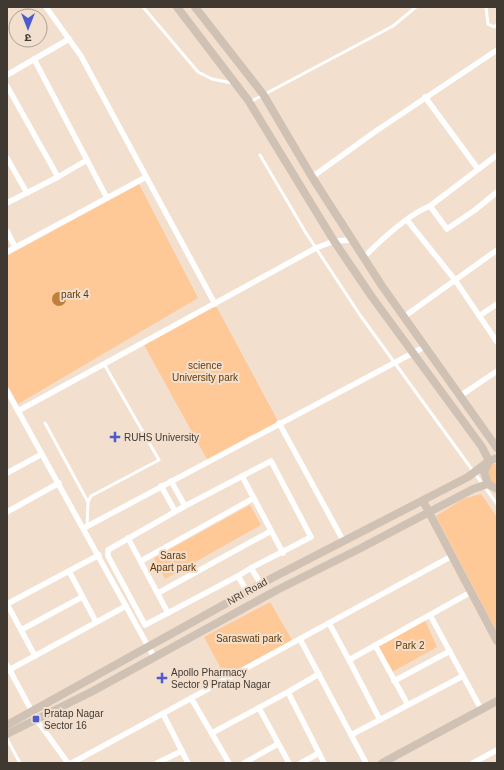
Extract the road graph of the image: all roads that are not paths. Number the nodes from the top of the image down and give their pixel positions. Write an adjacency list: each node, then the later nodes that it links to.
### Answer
1 (46, 7): 8 (street)
2 (143, 7): 12 (lane)
3 (177, 7): 12 (street)
4 (196, 7): 14 (street)
5 (416, 7): 14 (lane)
6 (486, 7): 7 (lane)
7 (497, 25)
8 (69, 39): 10 (street); 23 (street)
9 (497, 50): 15 (street)
10 (34, 59): 11 (street); 20 (street)
11 (7, 74)
12 (235, 83): 16 (street)
13 (7, 86): 22 (street)
14 (263, 94): 16 (lane); 24 (street)
15 (425, 98): 21 (street); 24 (street)
16 (250, 102): 33 (street)
17 (260, 155): 35 (lane)
18 (497, 155): 21 (street)
19 (7, 158): 26 (street)
20 (87, 160): 22 (street); 27 (street)
21 (478, 169): 29 (street)
22 (58, 177): 26 (street)
23 (146, 177): 27 (street); 40 (street)
24 (312, 177): 32 (street)
25 (497, 192): 29 (street)
26 (27, 193): 28 (street)
27 (107, 198): 34 (street)
28 (7, 204)
29 (430, 206): 30 (street)
30 (407, 220): 38 (street); 39 (street)
31 (7, 231): 34 (street)
32 (353, 240): 33 (street); 38 (street)
33 (334, 241): 35 (street); 46 (street)
34 (16, 247): 37 (street)
35 (316, 248): 40 (street); 47 (lane)
36 (497, 250): 39 (street)
37 (7, 252)
38 (364, 257): 42 (street)
39 (455, 280): 42 (street); 43 (street)
40 (215, 304): 48 (street)
41 (497, 304): 43 (street)
42 (405, 316): 45 (street)
43 (479, 316): 44 (street)
44 (496, 339)
45 (426, 346): 46 (street); 51 (street)
46 (413, 353): 47 (street); 57 (street)
47 (394, 362): 54 (street); 58 (lane)
48 (104, 364): 52 (street); 68 (lane)
49 (497, 371): 51 (street)
50 (7, 391): 52 (street)
51 (460, 396): 55 (street)
52 (18, 411): 56 (street)
53 (45, 423): 68 (lane)
54 (279, 423): 61 (street); 77 (street)
55 (497, 448)
56 (42, 454): 59 (street); 62 (street)
57 (493, 460): 58 (street, NRI Road); 63 (street)
58 (474, 472): 63 (lane); 67 (street, NRI Road)
59 (7, 473)
60 (242, 476): 66 (street); 70 (street); 78 (street)
61 (171, 481): 64 (street); 70 (street)
62 (59, 483): 72 (street); 74 (street)
63 (486, 485): 65 (street); 69 (lane); 73 (street, NRI Road)
64 (161, 486): 71 (street); 74 (street)
65 (497, 489)
66 (254, 498): 75 (street); 81 (street)
67 (423, 501): 73 (street); 77 (street, NRI Road)
68 (88, 502): 74 (lane)
69 (497, 504)
70 (185, 506): 71 (street)
71 (175, 511): 76 (street)
72 (7, 512)
73 (429, 512): 80 (street); 103 (street, NRI Road)
74 (85, 528): 79 (street)
75 (271, 531): 78 (street); 88 (street)
76 (128, 538): 81 (street); 92 (street)
77 (344, 542): 85 (street, NRI Road)
78 (282, 553): 82 (street)
79 (98, 555): 83 (street); 91 (street)
80 (452, 556): 87 (street); 95 (street)
81 (141, 562): 88 (street)
82 (251, 568): 84 (street); 85 (street)
83 (69, 571): 89 (street); 90 (street)
84 (238, 576): 86 (street); 92 (street)
85 (261, 584): 86 (street, NRI Road)
86 (247, 591): 100 (street, NRI Road)
87 (471, 592): 93 (street); 98 (street)
88 (158, 593): 92 (street)
89 (82, 598): 94 (street); 96 (street)
90 (7, 604): 96 (street)
91 (126, 606): 94 (street); 100 (street)
92 (168, 613)
93 (430, 615): 99 (street); 101 (street)
94 (96, 622): 102 (street)
95 (329, 623): 97 (street); 104 (street)
96 (21, 630): 102 (street)
97 (300, 639): 106 (street); 110 (street)
98 (497, 641)
99 (375, 645): 104 (street); 108 (street)
100 (148, 646): 103 (street); 115 (street, NRI Road)
101 (450, 651): 107 (street); 108 (street)
102 (35, 656): 105 (street)
103 (154, 657): 117 (street, NRI Road)
104 (349, 660): 118 (street)
105 (8, 668): 115 (street)
106 (319, 674): 109 (street); 122 (street)
107 (463, 676): 112 (street); 114 (street)
108 (394, 681): 112 (street)
109 (288, 692): 113 (street); 127 (street)
110 (192, 698): 116 (street); 120 (street)
111 (497, 701): 114 (street)
112 (408, 705): 118 (street)
113 (259, 708): 120 (street); 124 (street)
114 (481, 709): 139 (street)
115 (32, 711): 117 (street); 119 (street, NRI Road)
116 (163, 714): 126 (street); 130 (street)
117 (36, 719): 121 (street, NRI Road); 129 (street)
118 (380, 720): 122 (street)
119 (7, 725)
120 (212, 733): 133 (street)
121 (7, 734)
122 (351, 735): 138 (street)
123 (7, 739): 128 (lane)
124 (278, 744): 134 (street); 135 (street)
125 (497, 750): 140 (street)
126 (182, 751): 131 (street); 132 (street)
127 (319, 753): 136 (street); 137 (street)
128 (20, 763)
129 (68, 763)
130 (72, 763)
131 (156, 763)
132 (188, 763)
133 (229, 763)
134 (244, 763)
135 (289, 763)
136 (301, 763)
137 (324, 763)
138 (366, 763)
139 (382, 763)
140 (473, 763)

